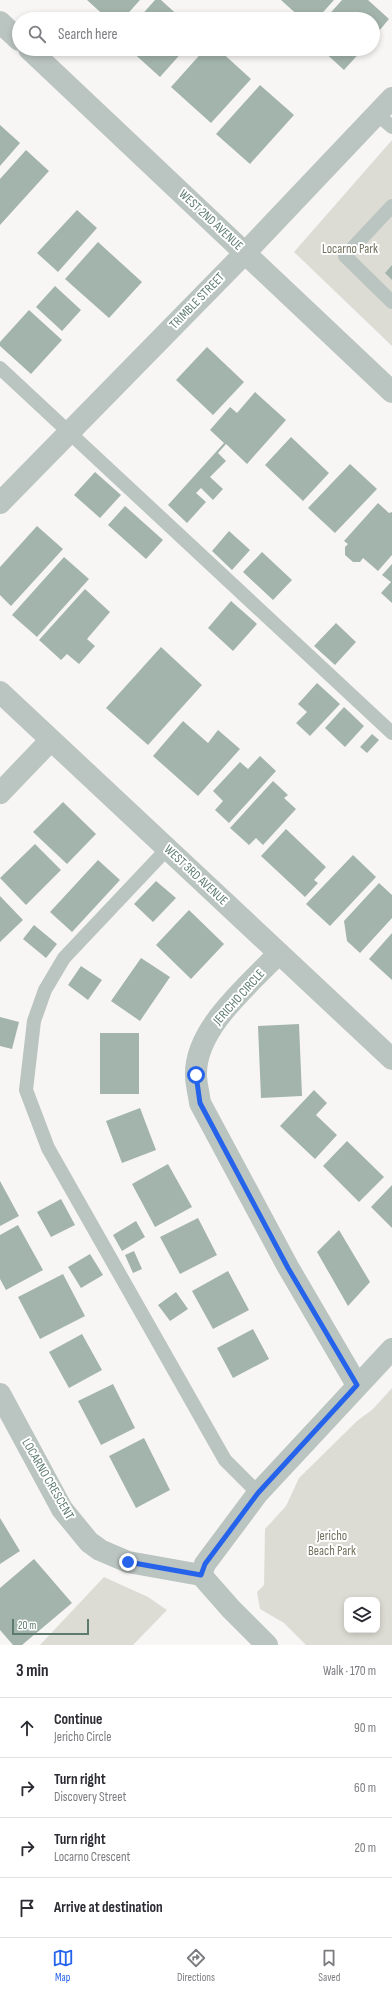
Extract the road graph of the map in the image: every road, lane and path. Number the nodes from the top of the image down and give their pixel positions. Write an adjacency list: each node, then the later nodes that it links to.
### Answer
1 (0, 22): 2 (street)
2 (12, 33)
3 (36, 56): 6 (street, WEST 2ND AVENUE)
4 (387, 113): 6 (street, TRIMBLE STREET)
5 (392, 206): 7 (lane)
6 (245, 253): 9 (street, WEST 2ND AVENUE); 10 (street, TRIMBLE STREET)
7 (392, 302)
8 (0, 368): 10 (lane)
9 (392, 392)
10 (70, 431): 11 (street, TRIMBLE STREET); 13 (lane)
11 (0, 503)
12 (0, 692): 14 (street, WEST 3RD AVENUE)
13 (392, 733)
14 (51, 740): 15 (street); 16 (street, WEST 3RD AVENUE)
15 (0, 793)
16 (167, 849): 17 (street, WEST 3RD AVENUE); 22 (lane)
17 (279, 953): 18 (street, WEST 3RD AVENUE); 20 (street, JERICHO CIRCLE)
18 (392, 1059)
19 (392, 1349): 20 (street)
20 (357, 1385): 22 (street)
21 (0, 1394): 23 (street, LOCARNO CRESCENT)
22 (258, 1493): 23 (street)
23 (201, 1575): 24 (street)
24 (267, 1645)

